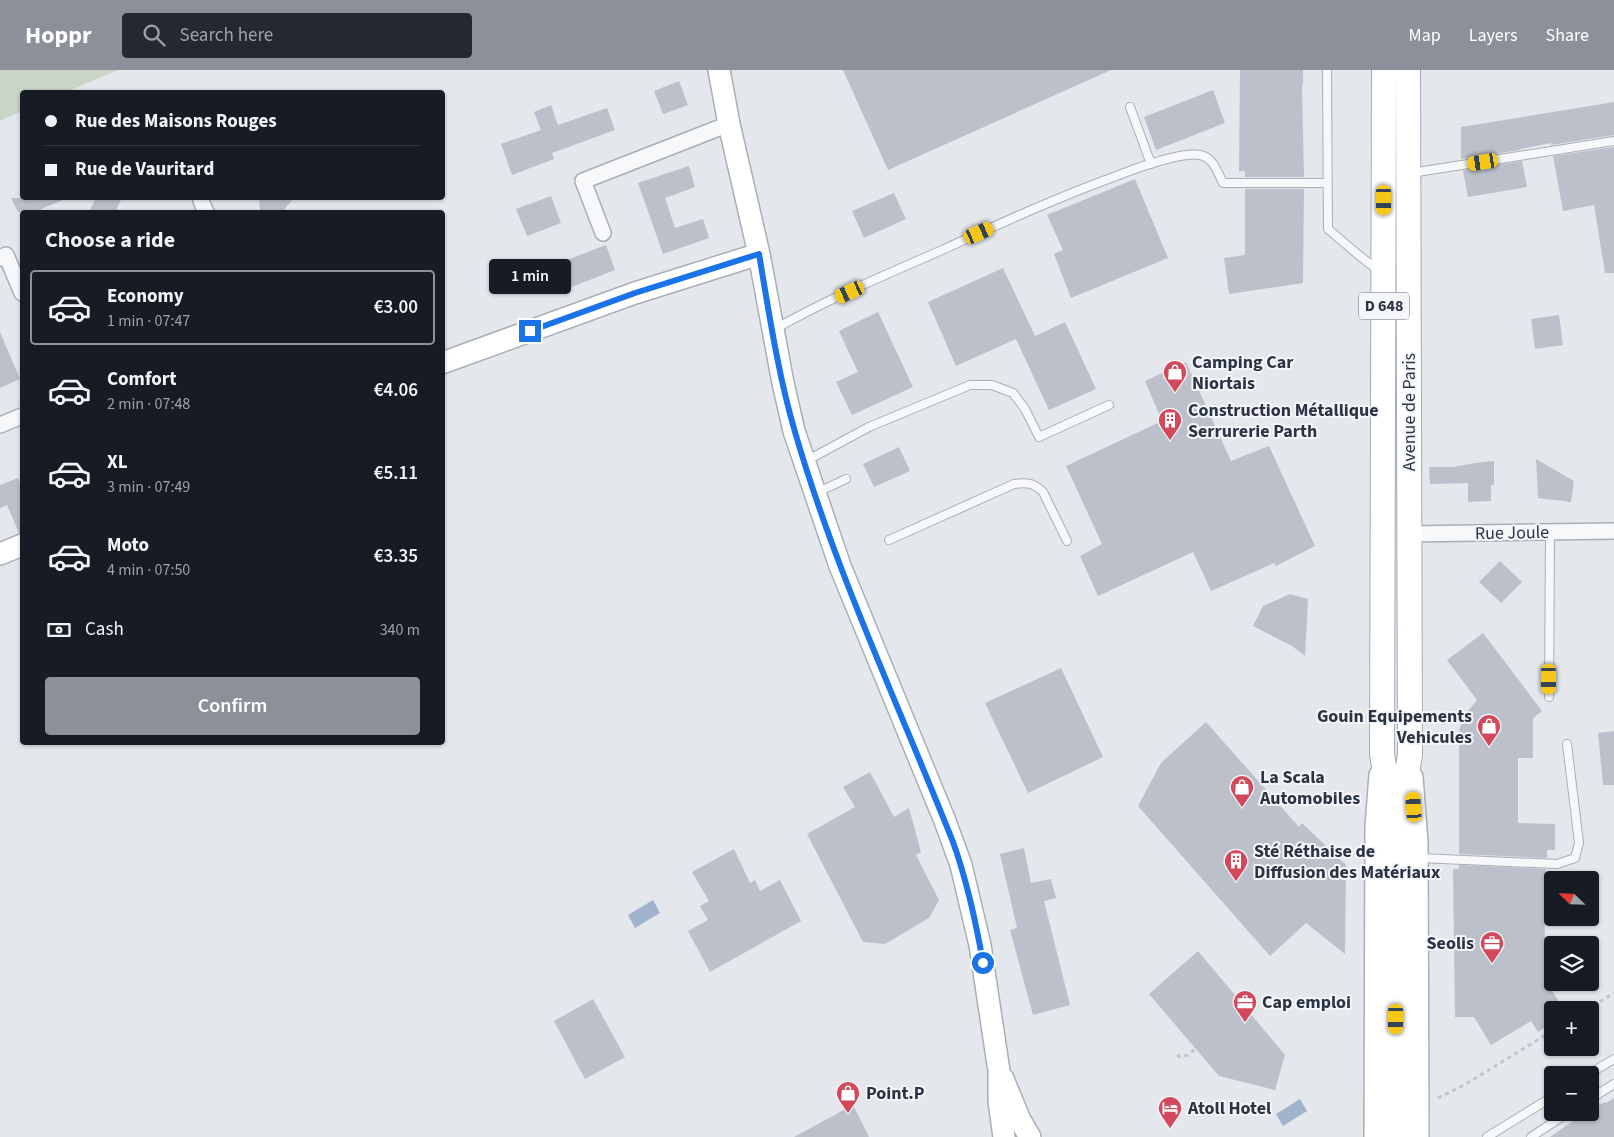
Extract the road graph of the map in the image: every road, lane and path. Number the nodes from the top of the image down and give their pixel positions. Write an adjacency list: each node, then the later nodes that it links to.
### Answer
1 (719, 70): 6 (street)
2 (1327, 70): 10 (lane)
3 (1384, 70): 14 (main road, Avenue de Paris / D 648)
4 (1408, 70): 9 (main road, Avenue de Paris / D 648)
5 (1130, 107): 8 (lane)
6 (729, 124): 11 (street); 12 (street)
7 (1614, 141): 9 (lane)
8 (1150, 164): 10 (lane); 16 (lane)
9 (1408, 174): 26 (main road, Avenue de Paris / D 648)
10 (1328, 183): 14 (lane)
11 (603, 233)
12 (759, 254): 16 (street); 17 (street)
13 (0, 258): 15 (street)
14 (1384, 274): 33 (main road, Avenue de Paris / D 648)
15 (20, 288)
16 (773, 330): 21 (street)
17 (445, 362)
18 (1108, 405): 21 (lane)
19 (20, 417): 20 (street)
20 (0, 425)
21 (804, 462): 23 (street)
22 (846, 479): 23 (lane)
23 (814, 494): 44 (street)
24 (1614, 531): 25 (street, Rue Joule)
25 (1550, 532): 26 (street, Rue Joule); 31 (lane)
26 (1409, 534): 34 (main road, Avenue de Paris / D 648)
27 (890, 540): 28 (lane)
28 (1067, 541)
29 (20, 546): 30 (street)
30 (0, 554)
31 (1548, 698)
32 (1567, 744): 36 (lane)
33 (1382, 754): 35 (main road, Avenue de Paris / D 648); 52 (street, Avenue de Paris)
34 (1410, 755): 35 (main road, Avenue de Paris / D 648); 36 (street, Avenue de Paris)
35 (1396, 842): 53 (main road, Avenue de Paris / D 648)
36 (1417, 858): 47 (street, Avenue de Paris)
37 (1614, 993): 38 (path)
38 (1599, 1002)
39 (1544, 1036): 47 (path)
40 (1196, 1048): 41 (path)
41 (1176, 1055)
42 (1614, 1059): 43 (lane)
43 (1599, 1068)
44 (999, 1071): 50 (street); 51 (street)
45 (1614, 1084): 46 (lane)
46 (1599, 1093)
47 (1418, 1098): 54 (street, Avenue de Paris)
48 (1544, 1102): 55 (lane)
49 (1555, 1121): 56 (lane)
50 (1004, 1137)
51 (1030, 1137)
52 (1375, 1137)
53 (1397, 1137)
54 (1418, 1137)
55 (1487, 1137)
56 (1531, 1137)

